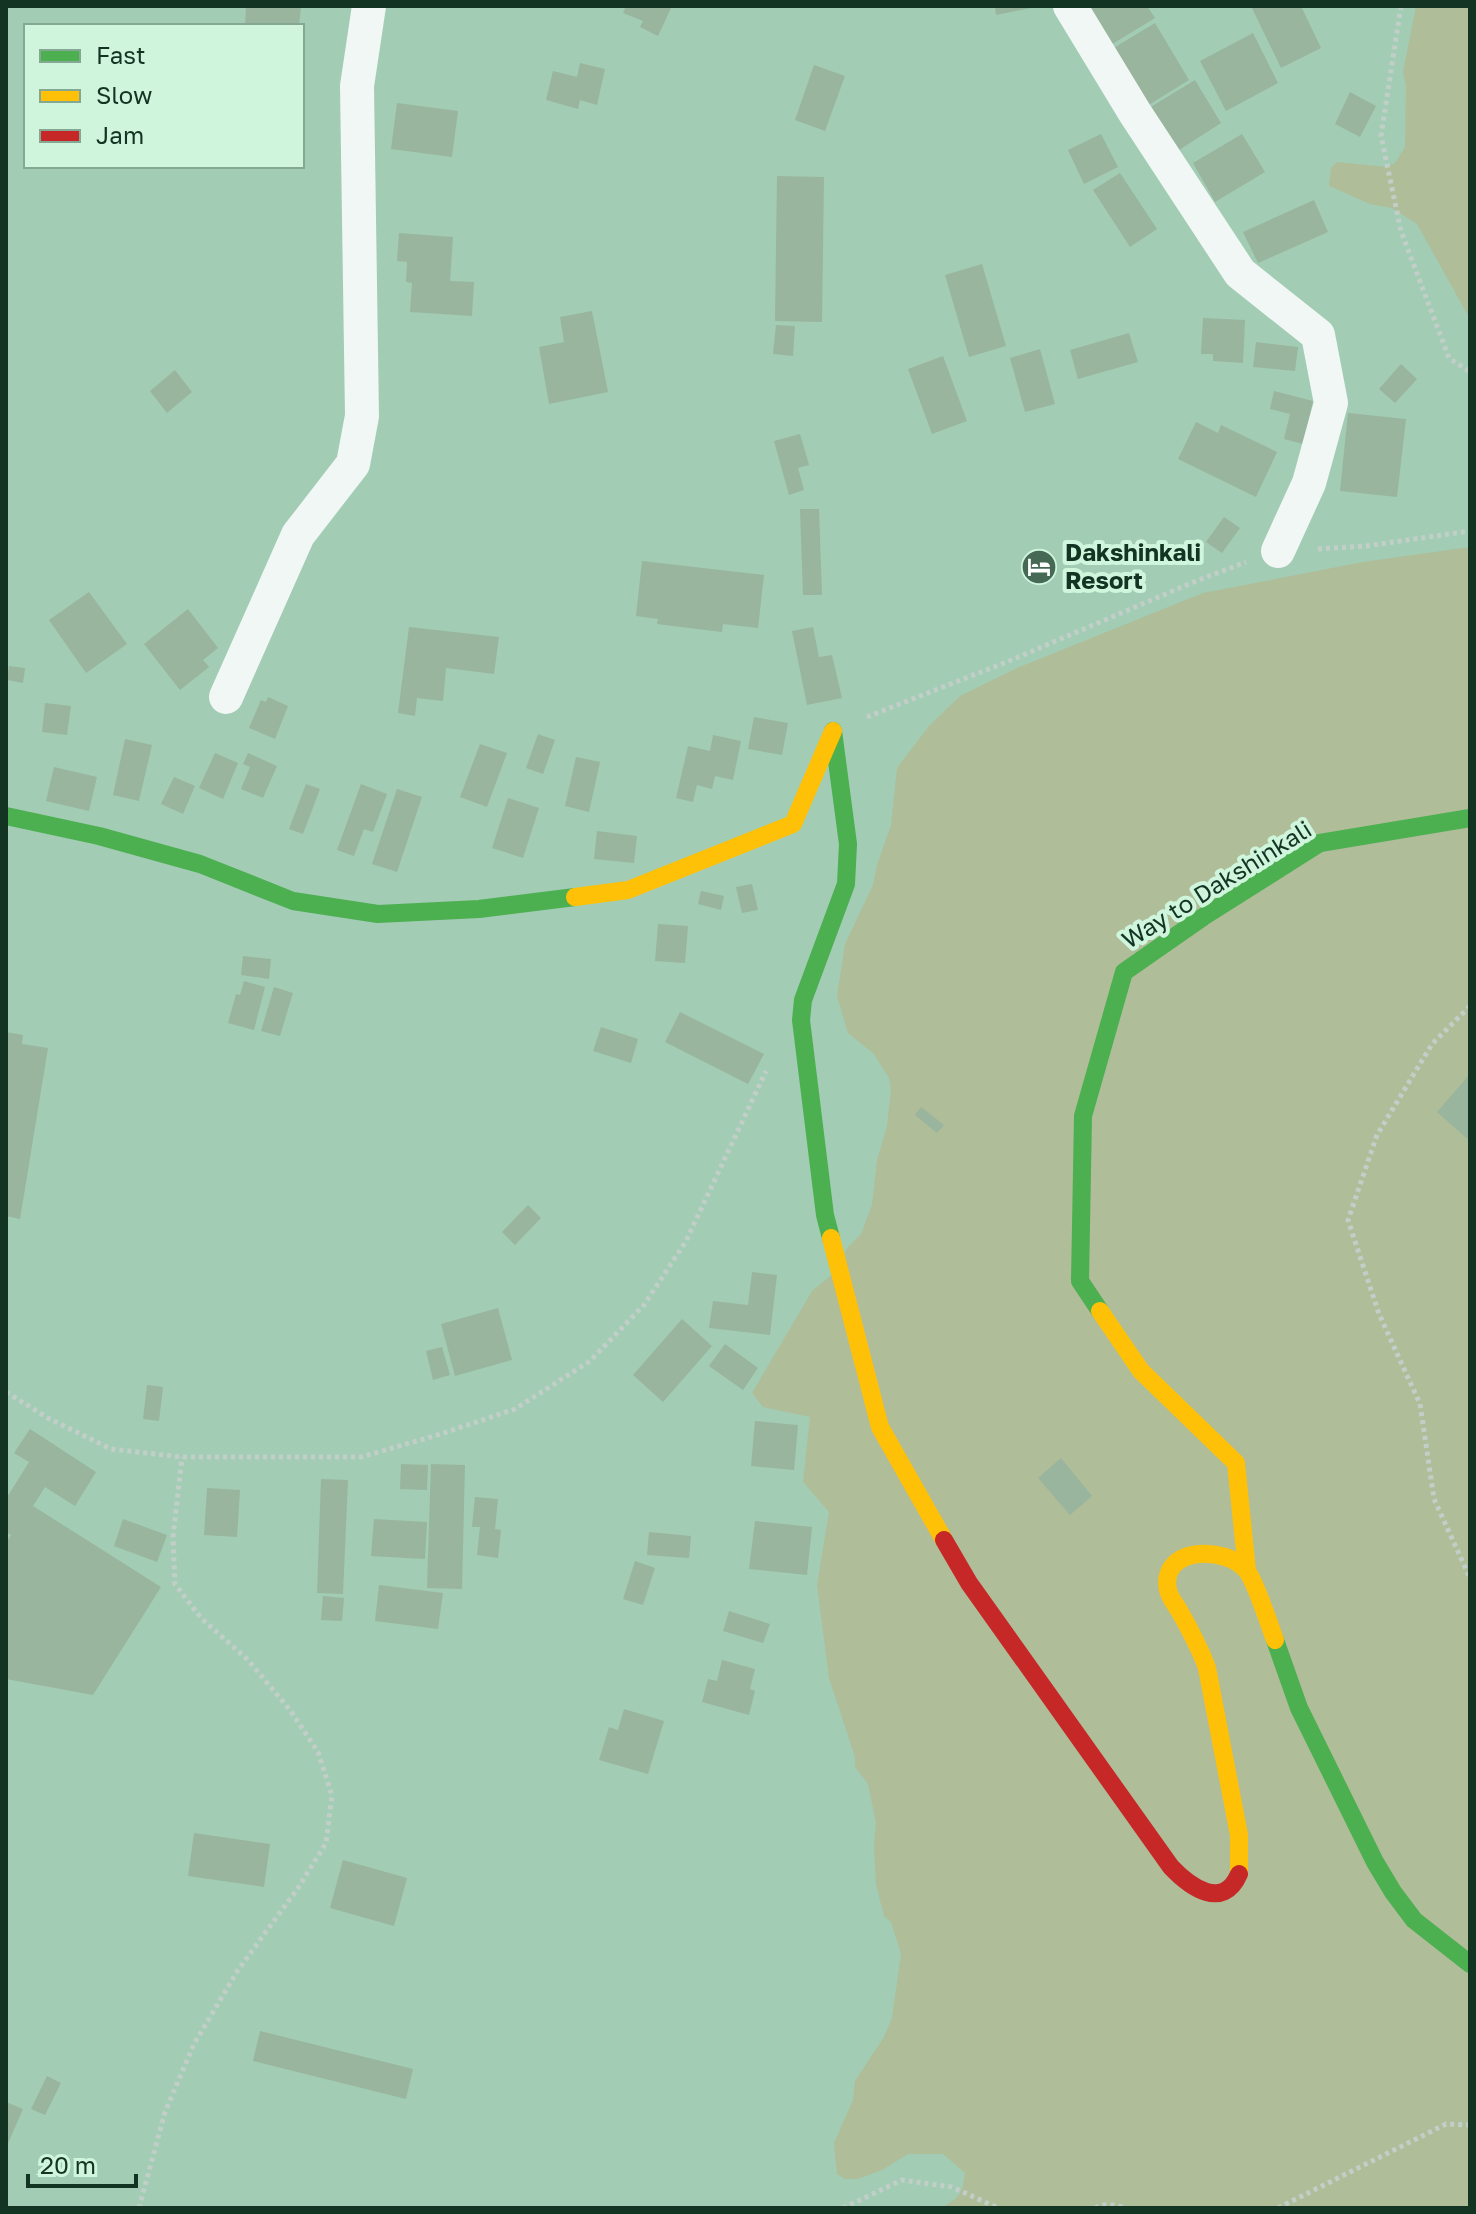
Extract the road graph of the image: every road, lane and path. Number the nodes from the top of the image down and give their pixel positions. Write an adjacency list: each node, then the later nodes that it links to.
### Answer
1 (369, 6): 7 (street)
2 (1070, 6): 6 (street)
3 (1401, 6): 4 (path)
4 (1470, 372)
5 (1470, 531): 6 (path)
6 (1278, 551): 8 (path)
7 (226, 697)
8 (833, 731): 9 (main road); 15 (main road)
9 (6, 816)
10 (1470, 818): 15 (main road, Way to Dakshinkali)
11 (1470, 1006): 16 (path)
12 (767, 1069): 14 (path)
13 (6, 1392): 14 (path)
14 (182, 1457): 19 (path)
15 (1247, 1571): 17 (main road, Way to Dakshinkali)
16 (1470, 1578)
17 (1470, 1964)
18 (1470, 2125): 24 (path)
19 (139, 2208)
20 (843, 2208): 21 (path)
21 (998, 2208)
22 (1095, 2208): 23 (path)
23 (1124, 2208)
24 (1278, 2208)

